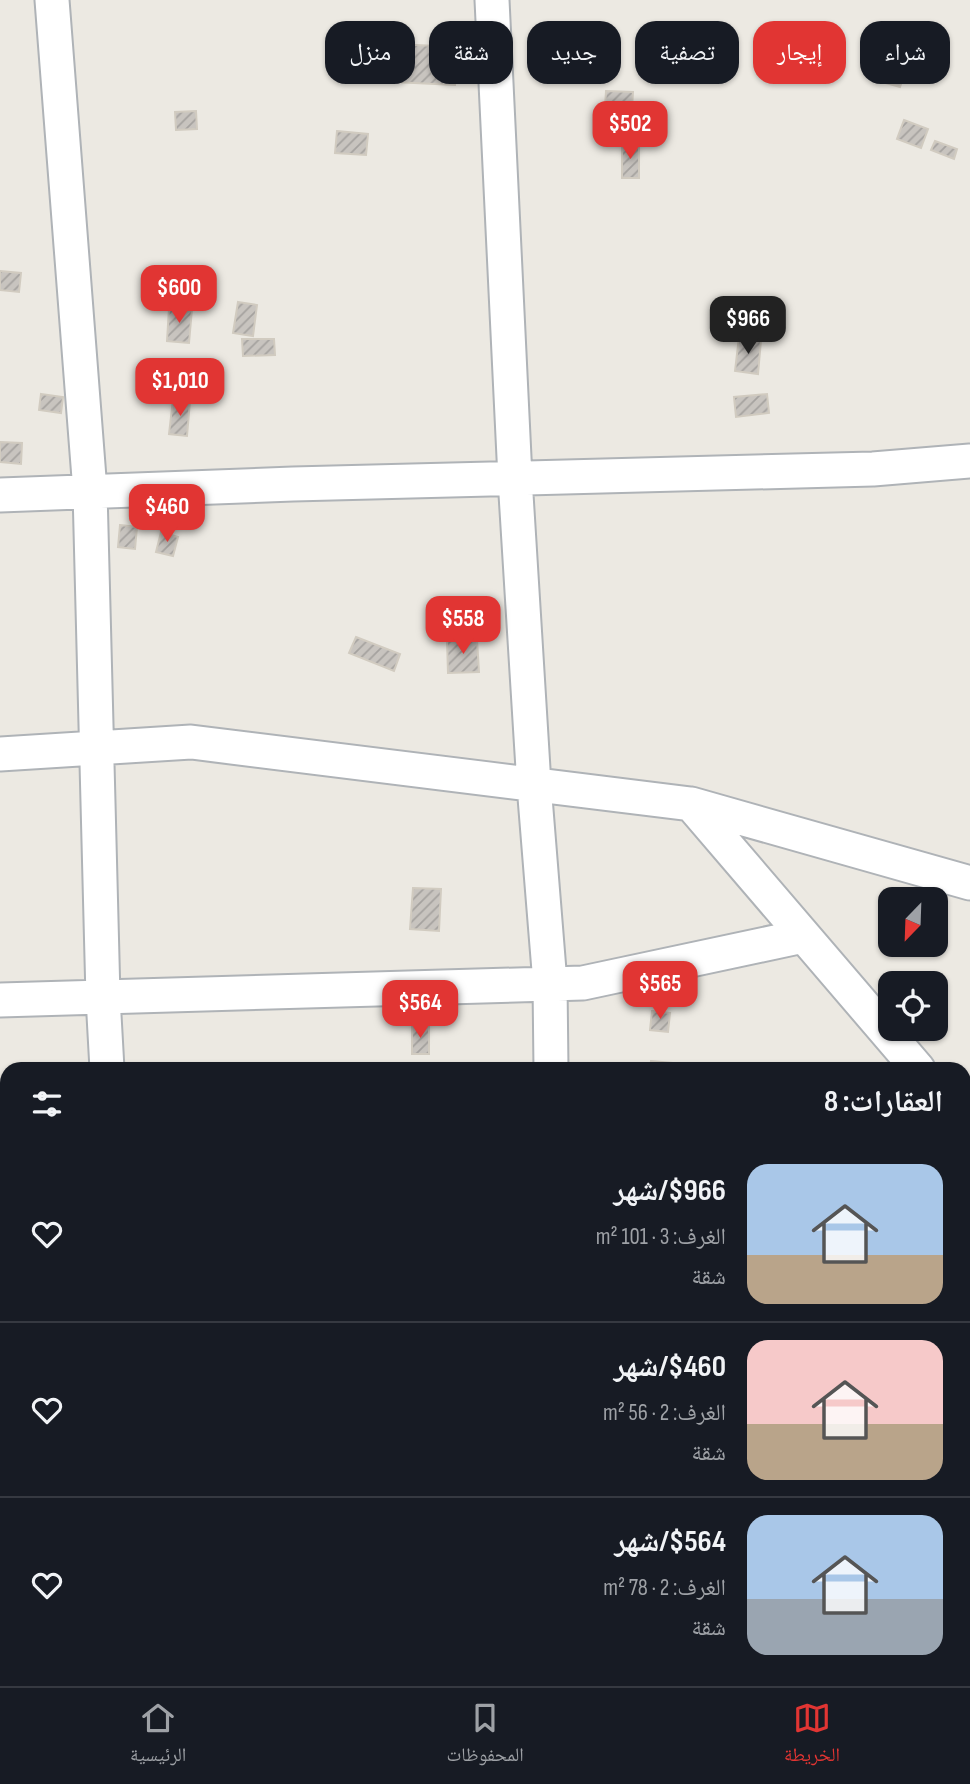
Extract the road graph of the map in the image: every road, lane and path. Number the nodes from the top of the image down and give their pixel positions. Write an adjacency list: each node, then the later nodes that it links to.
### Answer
1 (52, 0): 5 (street)
2 (492, 0): 4 (street)
3 (970, 461): 4 (street)
4 (515, 478): 5 (street); 9 (street)
5 (90, 491): 6 (street); 7 (street)
6 (0, 495)
7 (98, 748): 8 (street); 9 (street); 14 (street)
8 (0, 754)
9 (534, 785): 10 (street); 13 (street)
10 (691, 804): 11 (street); 12 (street)
11 (970, 883)
12 (803, 936): 13 (street); 18 (street)
13 (551, 983): 14 (street); 17 (street)
14 (103, 997): 15 (street); 16 (street)
15 (0, 1000)
16 (107, 1062)
17 (551, 1062)
18 (912, 1062)

